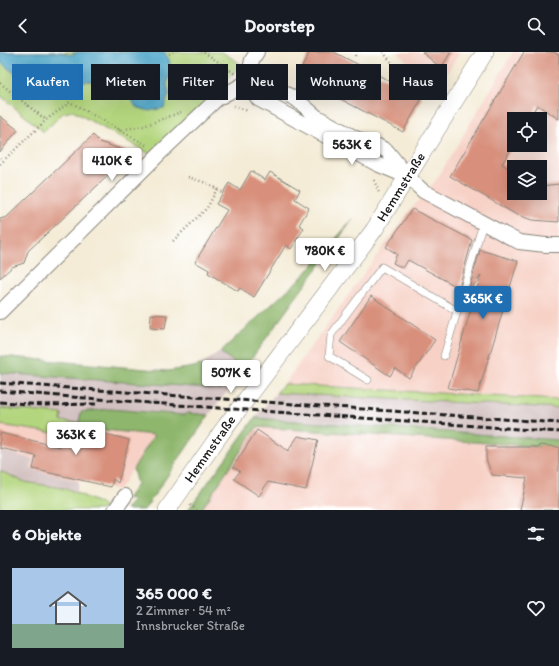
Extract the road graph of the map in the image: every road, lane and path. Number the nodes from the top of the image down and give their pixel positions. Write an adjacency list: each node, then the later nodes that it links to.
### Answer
1 (173, 52): 7 (path)
2 (204, 52): 11 (path)
3 (257, 52): 9 (street)
4 (356, 52): 8 (path)
5 (382, 52): 10 (path)
6 (485, 52): 26 (street, Hemmstraße)
7 (169, 54)
8 (355, 56)
9 (251, 64)
10 (393, 64)
11 (236, 74)
12 (0, 83): 18 (path)
13 (288, 95): 26 (street)
14 (216, 100): 20 (street)
15 (220, 100): 17 (path)
16 (186, 109): 19 (path)
17 (255, 114)
18 (46, 120): 19 (path); 22 (path)
19 (118, 130): 20 (path)
20 (160, 153): 36 (street)
21 (0, 158): 22 (path)
22 (3, 160): 23 (path)
23 (0, 164)
24 (188, 177): 27 (path)
25 (370, 177): 29 (path)
26 (408, 177): 29 (street, Hemmstraße); 30 (street)
27 (217, 189): 28 (path); 32 (path)
28 (223, 193)
29 (392, 203): 42 (street, Hemmstraße)
30 (483, 223): 33 (street); 35 (lane)
31 (298, 238): 34 (path)
32 (173, 241)
33 (559, 245)
34 (333, 260)
35 (457, 310): 37 (lane); 38 (lane)
36 (0, 312)
37 (444, 356)
38 (368, 380)
39 (125, 496): 41 (street)
40 (193, 507): 43 (path)
41 (115, 510)
42 (167, 510)
43 (197, 510)

